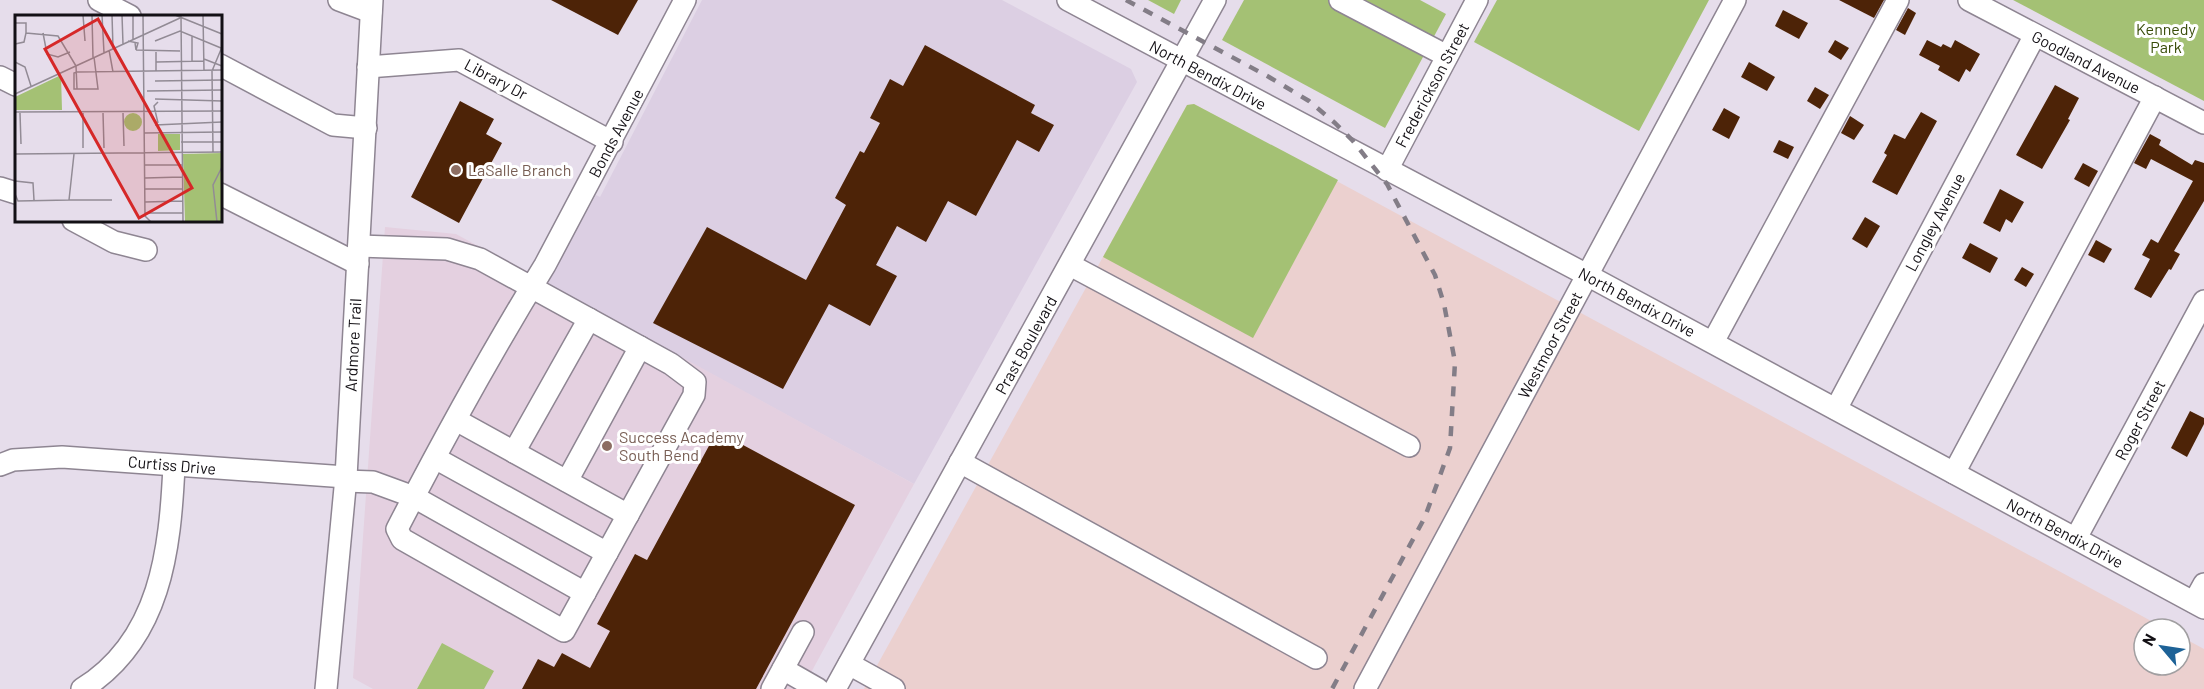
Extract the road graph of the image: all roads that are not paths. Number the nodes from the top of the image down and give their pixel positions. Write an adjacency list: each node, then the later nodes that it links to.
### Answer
1 (99, 0): 13 (street)
2 (339, 0): 11 (street)
3 (685, 0): 24 (street, Bonds Avenue)
4 (1068, 0): 16 (street, North Bendix Drive)
5 (1215, 0): 16 (street, Prast Boulevard)
6 (1340, 0): 12 (street)
7 (1477, 0): 15 (street, Frederickson Street)
8 (1735, 0): 33 (street, Westmoor Street)
9 (1898, 0): 37 (street)
10 (1969, 0): 14 (street, Goodland Avenue)
11 (371, 6): 18 (street, Ardmore Trail)
12 (1361, 7): 15 (street)
13 (128, 15)
14 (2036, 35): 21 (street, Goodland Avenue); 39 (street, Longley Avenue)
15 (1447, 56): 25 (street, Frederickson Street)
16 (1182, 61): 25 (street, North Bendix Drive); 32 (street, Prast Boulevard)
17 (222, 66): 23 (street)
18 (368, 67): 23 (street, Ardmore Trail); 24 (street, Library Dr)
19 (0, 77): 20 (street)
20 (15, 84)
21 (2154, 97): 22 (street, Goodland Avenue); 47 (street)
22 (2204, 123)
23 (366, 128): 31 (street, Ardmore Trail)
24 (612, 142): 34 (street, Bonds Avenue)
25 (1387, 170): 33 (street, North Bendix Drive)
26 (0, 188): 27 (street)
27 (15, 193)
28 (222, 195): 31 (street)
29 (77, 222): 30 (street)
30 (146, 250)
31 (358, 255): 34 (street); 48 (street, Ardmore Trail)
32 (1070, 265): 41 (street); 44 (street, Prast Boulevard)
33 (1587, 274): 37 (street, North Bendix Drive); 66 (street, Westmoor Street)
34 (531, 287): 36 (street); 40 (street, Bonds Avenue)
35 (2204, 301): 52 (street, Roger Street)
36 (589, 319): 38 (street); 42 (street)
37 (1713, 342): 39 (street, North Bendix Drive)
38 (640, 347): 49 (street); 51 (street)
39 (1836, 409): 47 (street, North Bendix Drive)
40 (456, 420): 42 (street); 43 (street, Bonds Avenue)
41 (1409, 446)
42 (514, 452): 49 (street)
43 (435, 458): 50 (street, Bonds Avenue); 53 (street)
44 (960, 462): 57 (street); 58 (street, Prast Boulevard)
45 (0, 465): 46 (street, Curtiss Drive)
46 (174, 466): 48 (street, Curtiss Drive); 60 (street)
47 (1954, 473): 52 (street, North Bendix Drive)
48 (345, 479): 50 (street, Curtiss Drive); 61 (street, Ardmore Trail)
49 (567, 481): 51 (street)
50 (414, 497): 54 (street, Curtiss Drive); 54 (street, Bonds Avenue)
51 (628, 515): 53 (street)
52 (2076, 538): 55 (street, North Bendix Drive)
53 (607, 553): 54 (street)
54 (585, 592)
55 (2201, 598)
56 (803, 633): 59 (street)
57 (1316, 658)
58 (849, 664): 64 (street, Prast Boulevard); 65 (street)
59 (783, 669): 62 (street); 63 (street)
60 (82, 689)
61 (326, 689)
62 (772, 689)
63 (818, 689)
64 (835, 689)
65 (894, 689)
66 (1365, 689)

